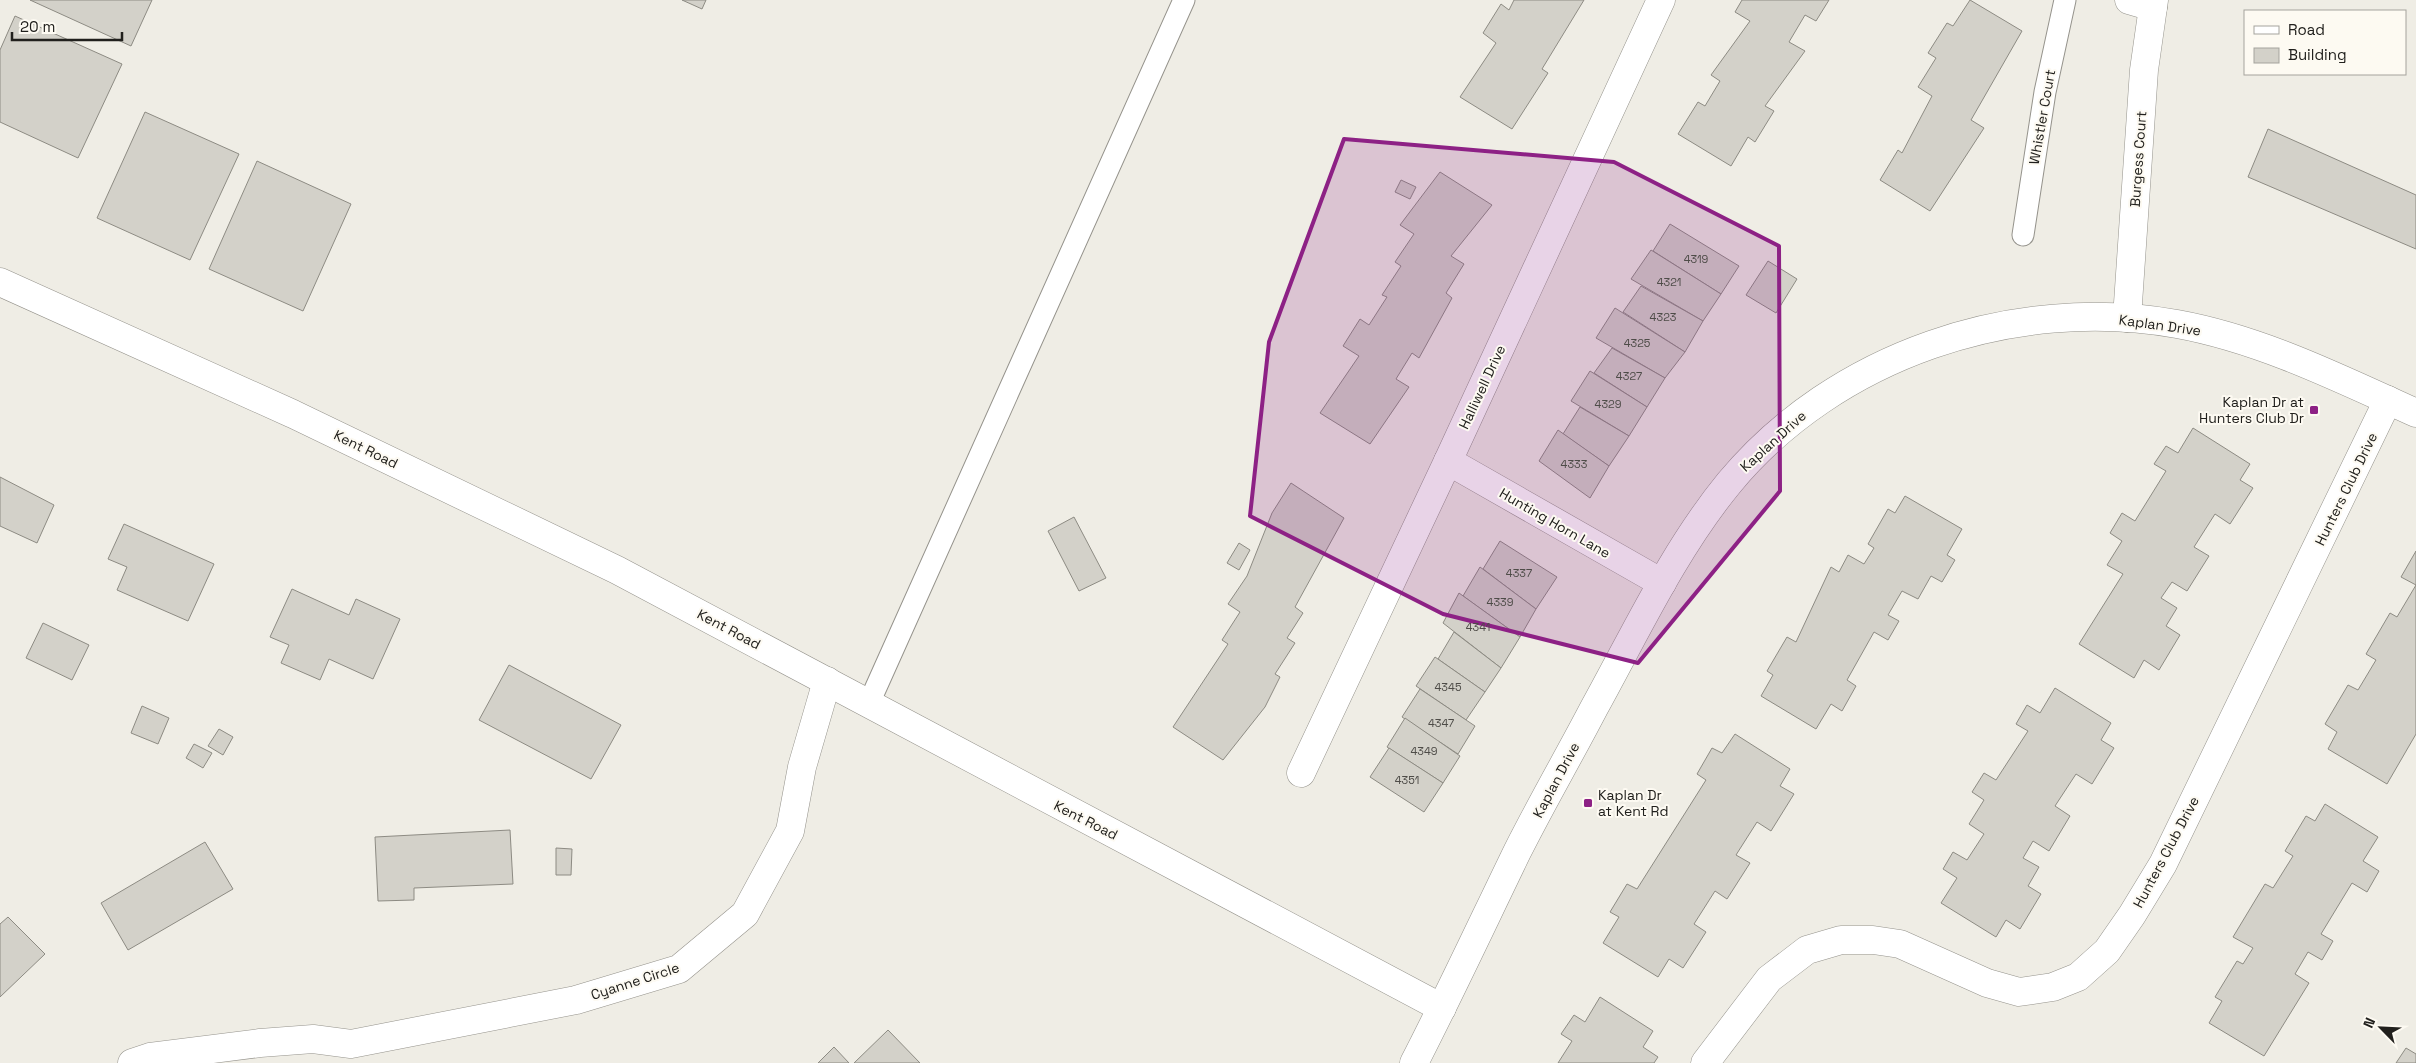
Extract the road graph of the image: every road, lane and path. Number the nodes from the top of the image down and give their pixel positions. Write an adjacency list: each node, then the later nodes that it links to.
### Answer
1 (1184, 0): 13 (lane)
2 (1661, 0): 10 (street, Halliwell Drive)
3 (2065, 0): 5 (lane, Whistler Court)
4 (2145, 2): 7 (street, Burgess Court)
5 (2023, 235)
6 (0, 282): 12 (street, Kent Road)
7 (2127, 318): 8 (street, Kaplan Drive); 11 (street, Kaplan Drive)
8 (2388, 400): 9 (street, Kaplan Drive); 19 (street, Hunters Club Drive)
9 (2416, 413)
10 (1448, 461): 11 (street, Hunting Horn Lane); 14 (street, Halliwell Drive)
11 (1662, 583): 15 (street, Kaplan Drive)
12 (827, 681): 13 (street, Kent Road); 16 (street, Cyanne Circle)
13 (869, 703): 15 (street, Kent Road)
14 (1300, 773)
15 (1442, 1008): 18 (street, Kaplan Drive)
16 (344, 1054): 17 (street, Cyanne Circle)
17 (132, 1063)
18 (1414, 1063)
19 (1705, 1063)

